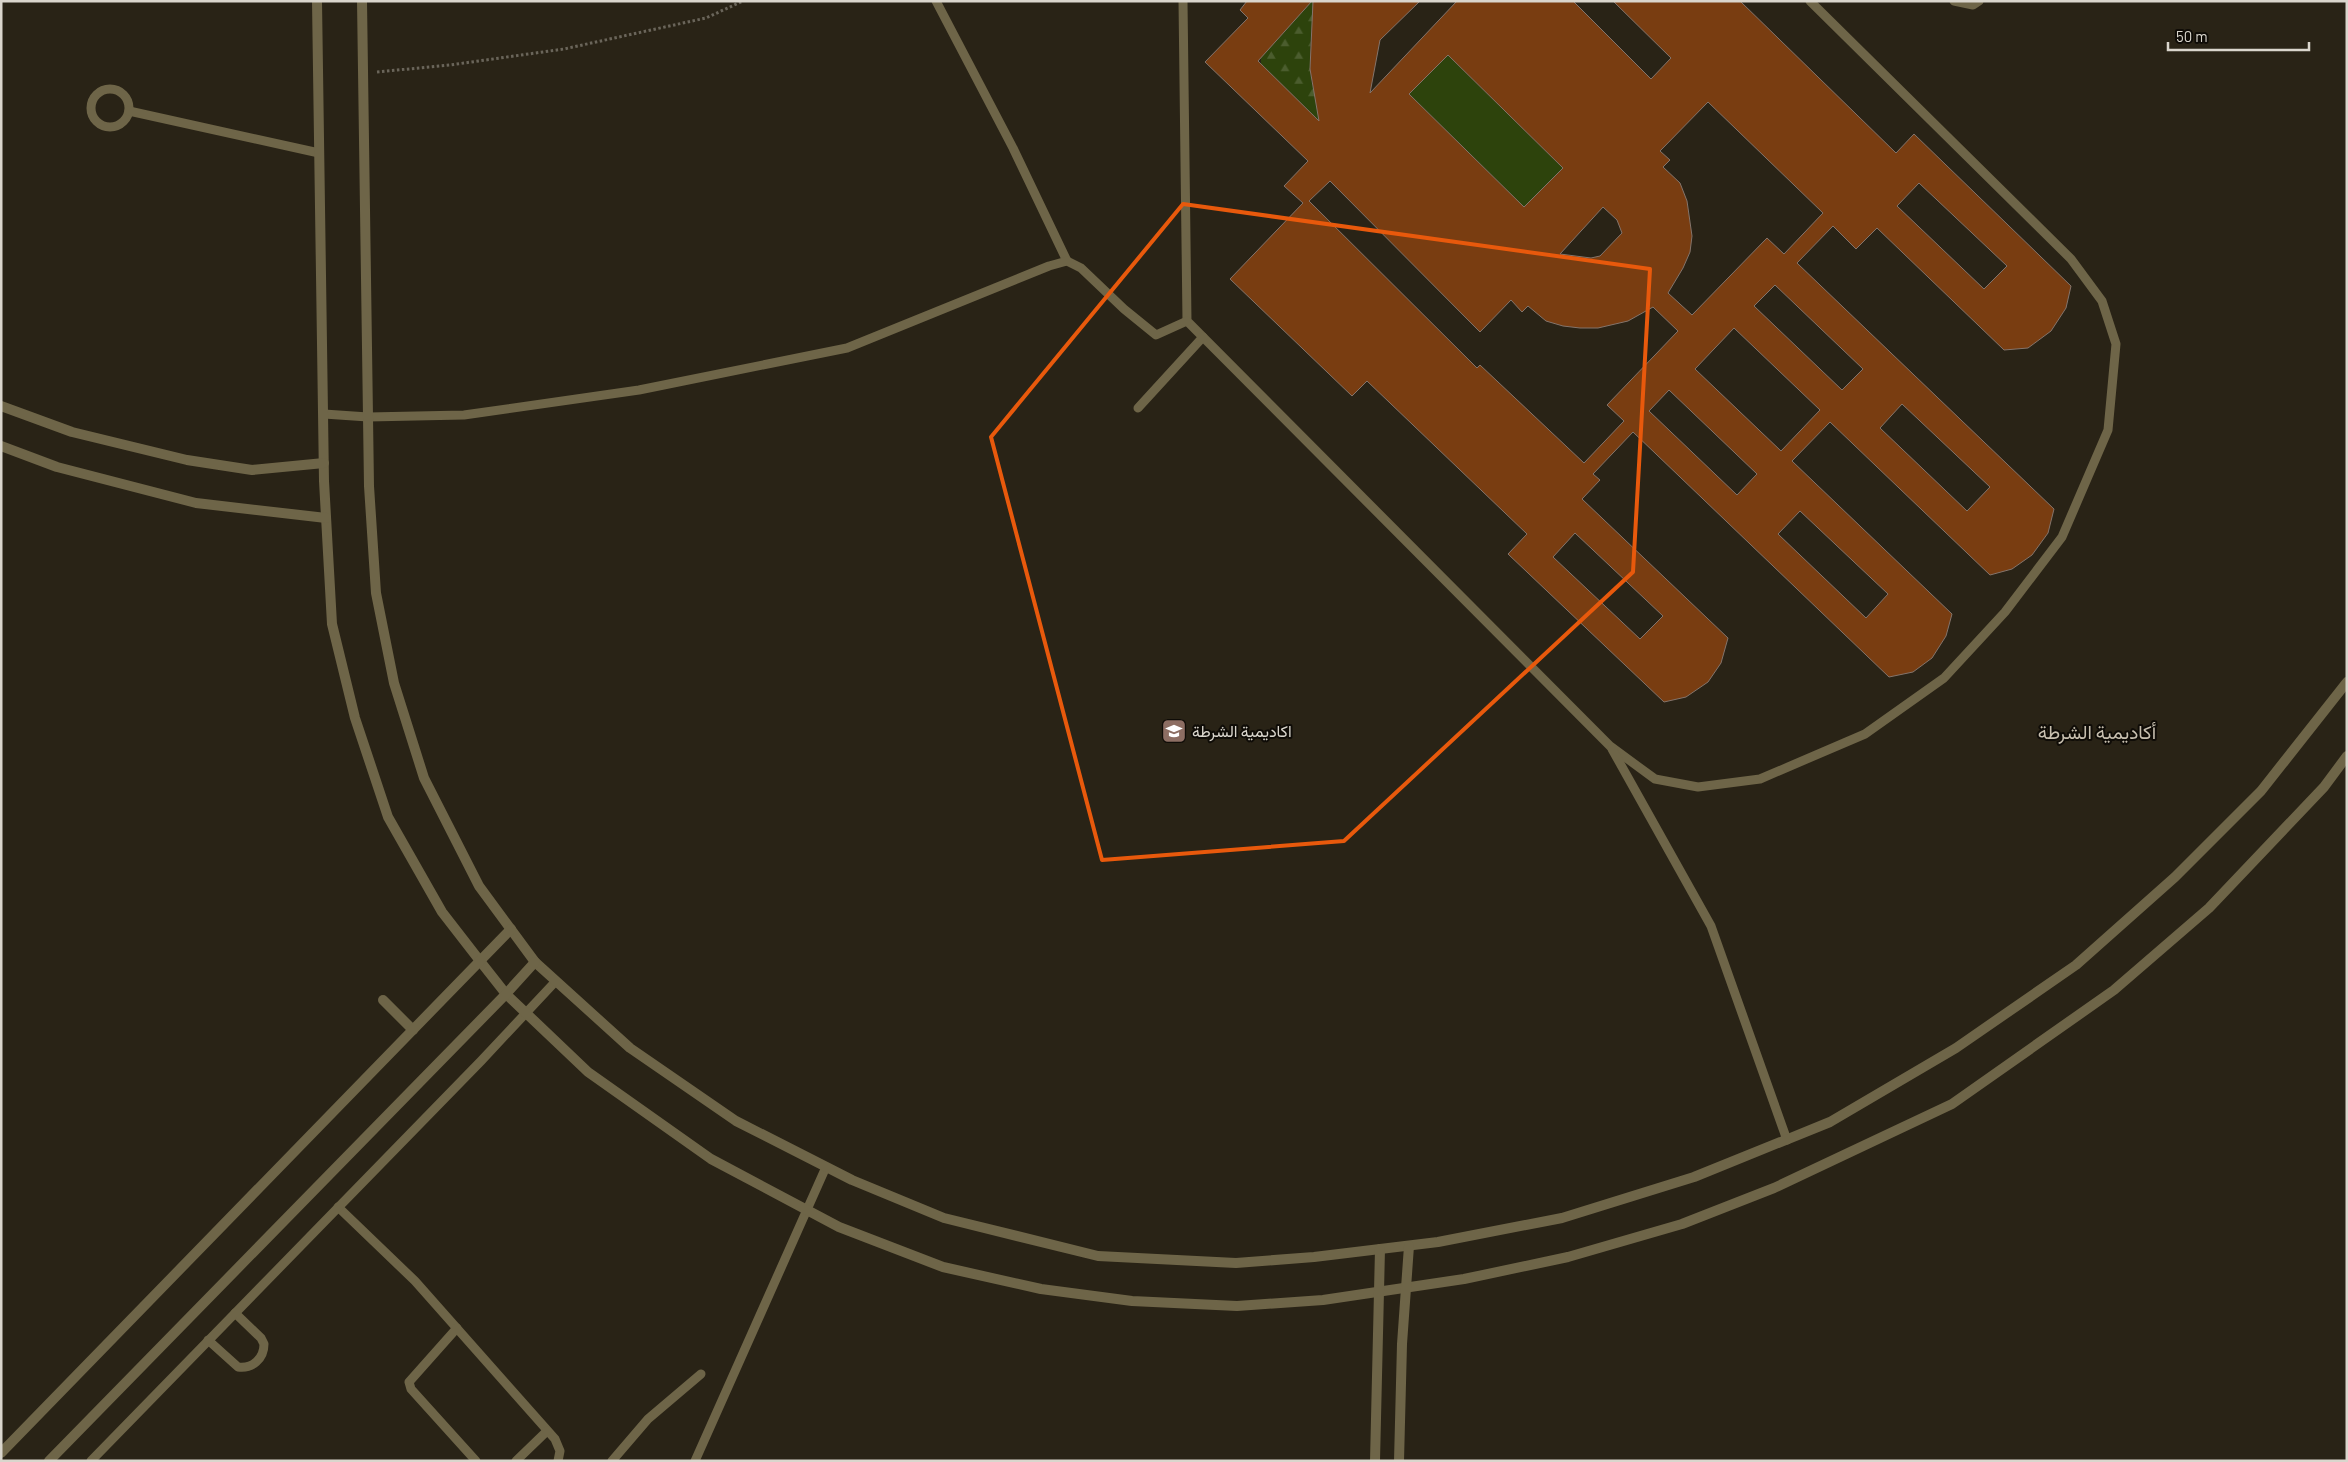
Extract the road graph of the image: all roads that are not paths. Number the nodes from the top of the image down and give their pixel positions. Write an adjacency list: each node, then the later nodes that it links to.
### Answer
1 (317, 1): 9 (street)
2 (362, 1): 16 (street)
3 (936, 1): 10 (lane)
4 (1184, 1): 11 (lane)
5 (1810, 1): 21 (lane)
6 (1954, 1): 7 (lane)
7 (1979, 1)
8 (130, 111): 8 (lane); 9 (lane)
9 (319, 153): 15 (street)
10 (1067, 261): 11 (lane); 16 (lane)
11 (1186, 321): 12 (lane)
12 (1203, 337): 14 (lane); 21 (lane)
13 (1, 406): 18 (street)
14 (1138, 408)
15 (324, 414): 16 (lane); 18 (street)
16 (368, 417): 23 (street)
17 (1, 446): 19 (street)
18 (324, 463): 19 (street)
19 (326, 518): 24 (street)
20 (2347, 682): 31 (street)
21 (1610, 746): 31 (lane)
22 (2347, 756): 37 (street)
23 (511, 930): 24 (street); 25 (street)
24 (480, 961): 27 (street); 30 (street)
25 (535, 962): 26 (street); 27 (street)
26 (555, 982): 29 (lane); 32 (street)
27 (506, 994): 29 (street); 45 (street)
28 (383, 1000): 30 (street)
29 (525, 1012): 33 (lane); 34 (street)
30 (413, 1030): 44 (street)
31 (1787, 1140): 35 (street)
32 (826, 1167): 34 (lane); 36 (street)
33 (338, 1207): 39 (lane); 40 (lane)
34 (807, 1210): 38 (street); 51 (lane)
35 (1409, 1246): 36 (street); 37 (street)
36 (1380, 1249): 38 (street)
37 (1406, 1288): 38 (street); 53 (street)
38 (1379, 1292): 52 (street)
39 (235, 1313): 41 (lane); 41 (lane)
40 (457, 1328): 43 (lane); 47 (lane)
41 (208, 1340): 46 (lane)
42 (701, 1374): 50 (lane)
43 (547, 1430): 48 (lane); 49 (lane)
44 (1, 1453)
45 (49, 1461)
46 (91, 1461)
47 (476, 1461)
48 (516, 1461)
49 (558, 1461)
50 (612, 1461)
51 (695, 1461)
52 (1375, 1461)
53 (1399, 1461)

